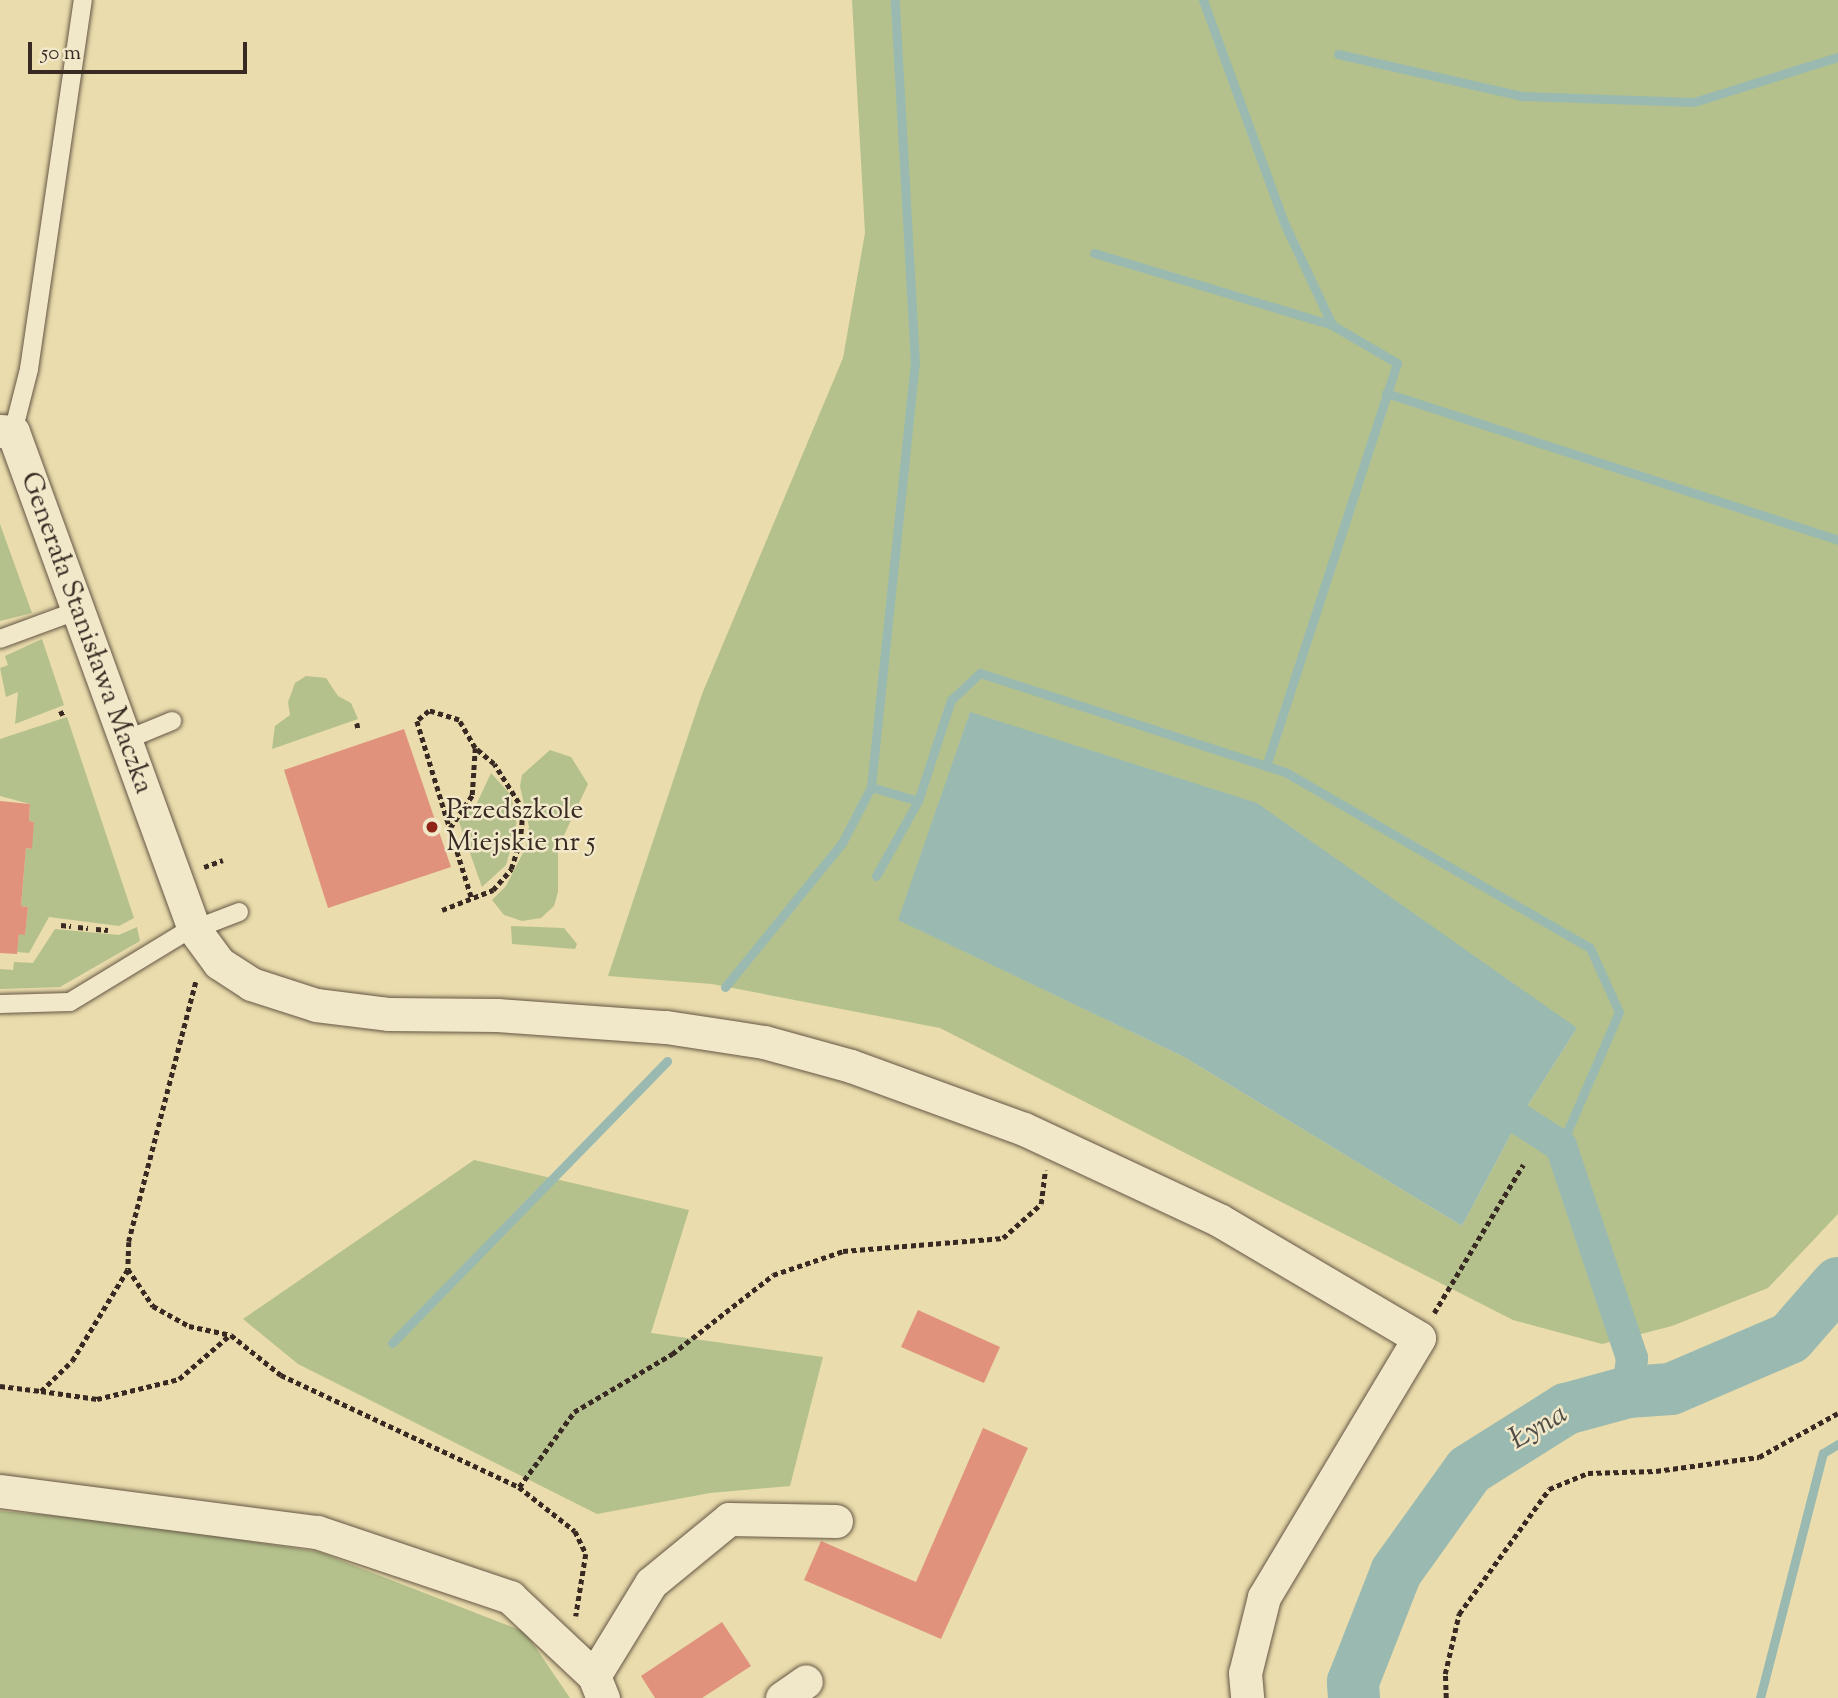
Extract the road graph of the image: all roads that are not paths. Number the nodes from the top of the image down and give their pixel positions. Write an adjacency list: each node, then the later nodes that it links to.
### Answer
1 (83, 0): 2 (lane, Generała Stanisława Maczka)
2 (7, 432): 3 (street, Generała Stanisława Maczka)
3 (79, 610): 4 (lane); 6 (street, Generała Stanisława Maczka)
4 (0, 639)
5 (172, 720): 6 (lane)
6 (127, 740): 8 (street, Generała Stanisława Maczka)
7 (239, 912): 8 (lane)
8 (194, 929): 9 (lane); 13 (street, Generała Stanisława Maczka)
9 (0, 1003)
10 (0, 1491): 12 (street)
11 (836, 1521): 12 (street)
12 (598, 1687)
13 (1247, 1698)

